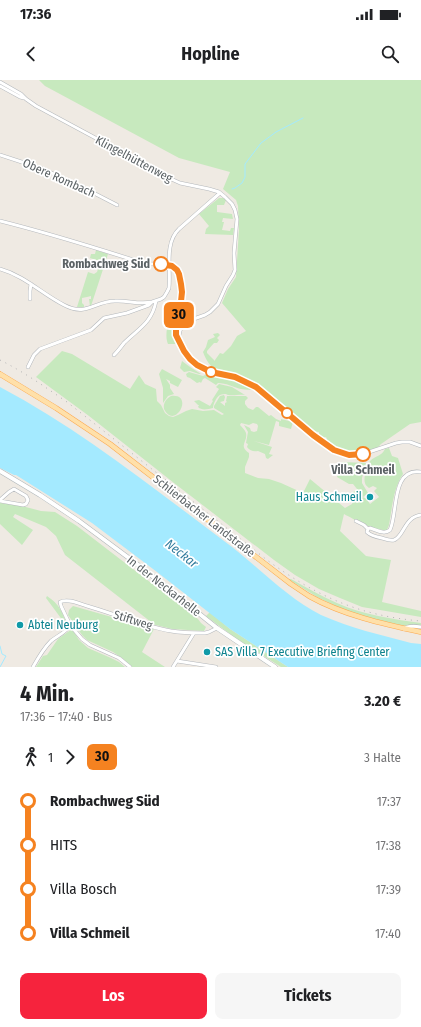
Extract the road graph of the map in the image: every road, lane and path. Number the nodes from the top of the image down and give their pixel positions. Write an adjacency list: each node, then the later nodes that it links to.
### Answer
1 (0, 82): 3 (street, Klingelhüttenweg)
2 (0, 86): 3 (street)
3 (24, 98): 5 (street, Klingelhüttenweg)
4 (0, 155): 6 (street, Obere Rombach)
5 (220, 193): 8 (street); 13 (street)
6 (117, 205)
7 (0, 221): 8 (street)
8 (168, 265): 12 (street); 13 (street)
9 (0, 269): 10 (street)
10 (31, 284): 11 (street); 12 (street)
11 (30, 299)
12 (154, 302): 14 (street); 15 (street)
13 (178, 341): 17 (street)
14 (114, 356)
15 (28, 367)
16 (0, 374): 27 (main road, Schlierbacher Landstraße)
17 (421, 446)
18 (0, 472): 26 (main road, In der Neckarhelle)
19 (421, 472): 23 (street)
20 (0, 500): 20 (street)
21 (421, 515): 23 (street)
22 (356, 521): 23 (street)
23 (368, 529)
24 (70, 625): 29 (street, Stiftweg); 31 (street); 32 (street)
25 (421, 627): 27 (street)
26 (217, 628): 29 (street, Stiftweg); 35 (main road, In der Neckarhelle)
27 (404, 629): 28 (main road, Schlierbacher Landstraße)
28 (421, 632)
29 (194, 633): 30 (street)
30 (177, 661): 33 (street); 34 (street)
31 (33, 667)
32 (130, 667)
33 (173, 667)
34 (216, 667)
35 (275, 667)

